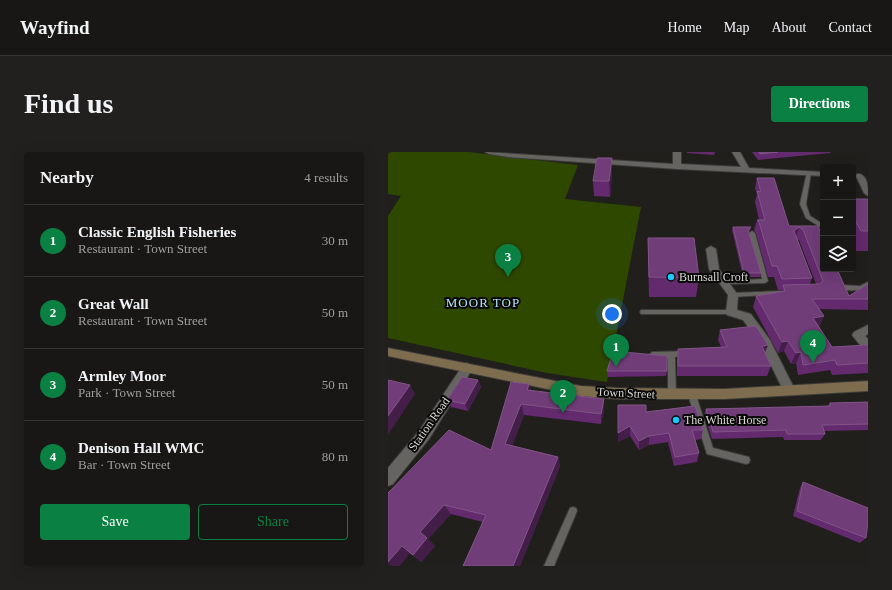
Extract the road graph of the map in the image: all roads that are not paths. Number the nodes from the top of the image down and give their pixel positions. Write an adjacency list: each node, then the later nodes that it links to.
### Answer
1 (489, 152): 4 (street)
2 (676, 152): 5 (street)
3 (736, 152): 6 (street)
4 (503, 153): 5 (street)
5 (677, 167): 6 (street)
6 (746, 170): 7 (street)
7 (809, 173): 8 (street); 11 (lane)
8 (820, 174)
9 (860, 176): 10 (street)
10 (868, 193)
11 (820, 225)
12 (752, 233): 14 (lane)
13 (710, 249): 14 (street)
14 (724, 283): 18 (street)
15 (868, 284): 16 (lane)
16 (842, 287)
17 (784, 293): 18 (lane)
18 (732, 295): 20 (street)
19 (643, 312): 20 (lane)
20 (731, 312): 29 (street)
21 (868, 329): 22 (street)
22 (868, 347)
23 (388, 352): 27 (street, Town Street)
24 (695, 354): 26 (lane)
25 (652, 355): 26 (lane)
26 (671, 355): 30 (lane)
27 (467, 368): 30 (street, Town Street); 33 (street, Station Road)
28 (868, 386): 29 (street, Town Street)
29 (789, 390): 31 (street, Town Street)
30 (672, 395): 31 (street, Town Street)
31 (692, 395): 32 (lane)
32 (746, 460)
33 (388, 478)
34 (573, 511): 35 (lane)
35 (549, 566)

